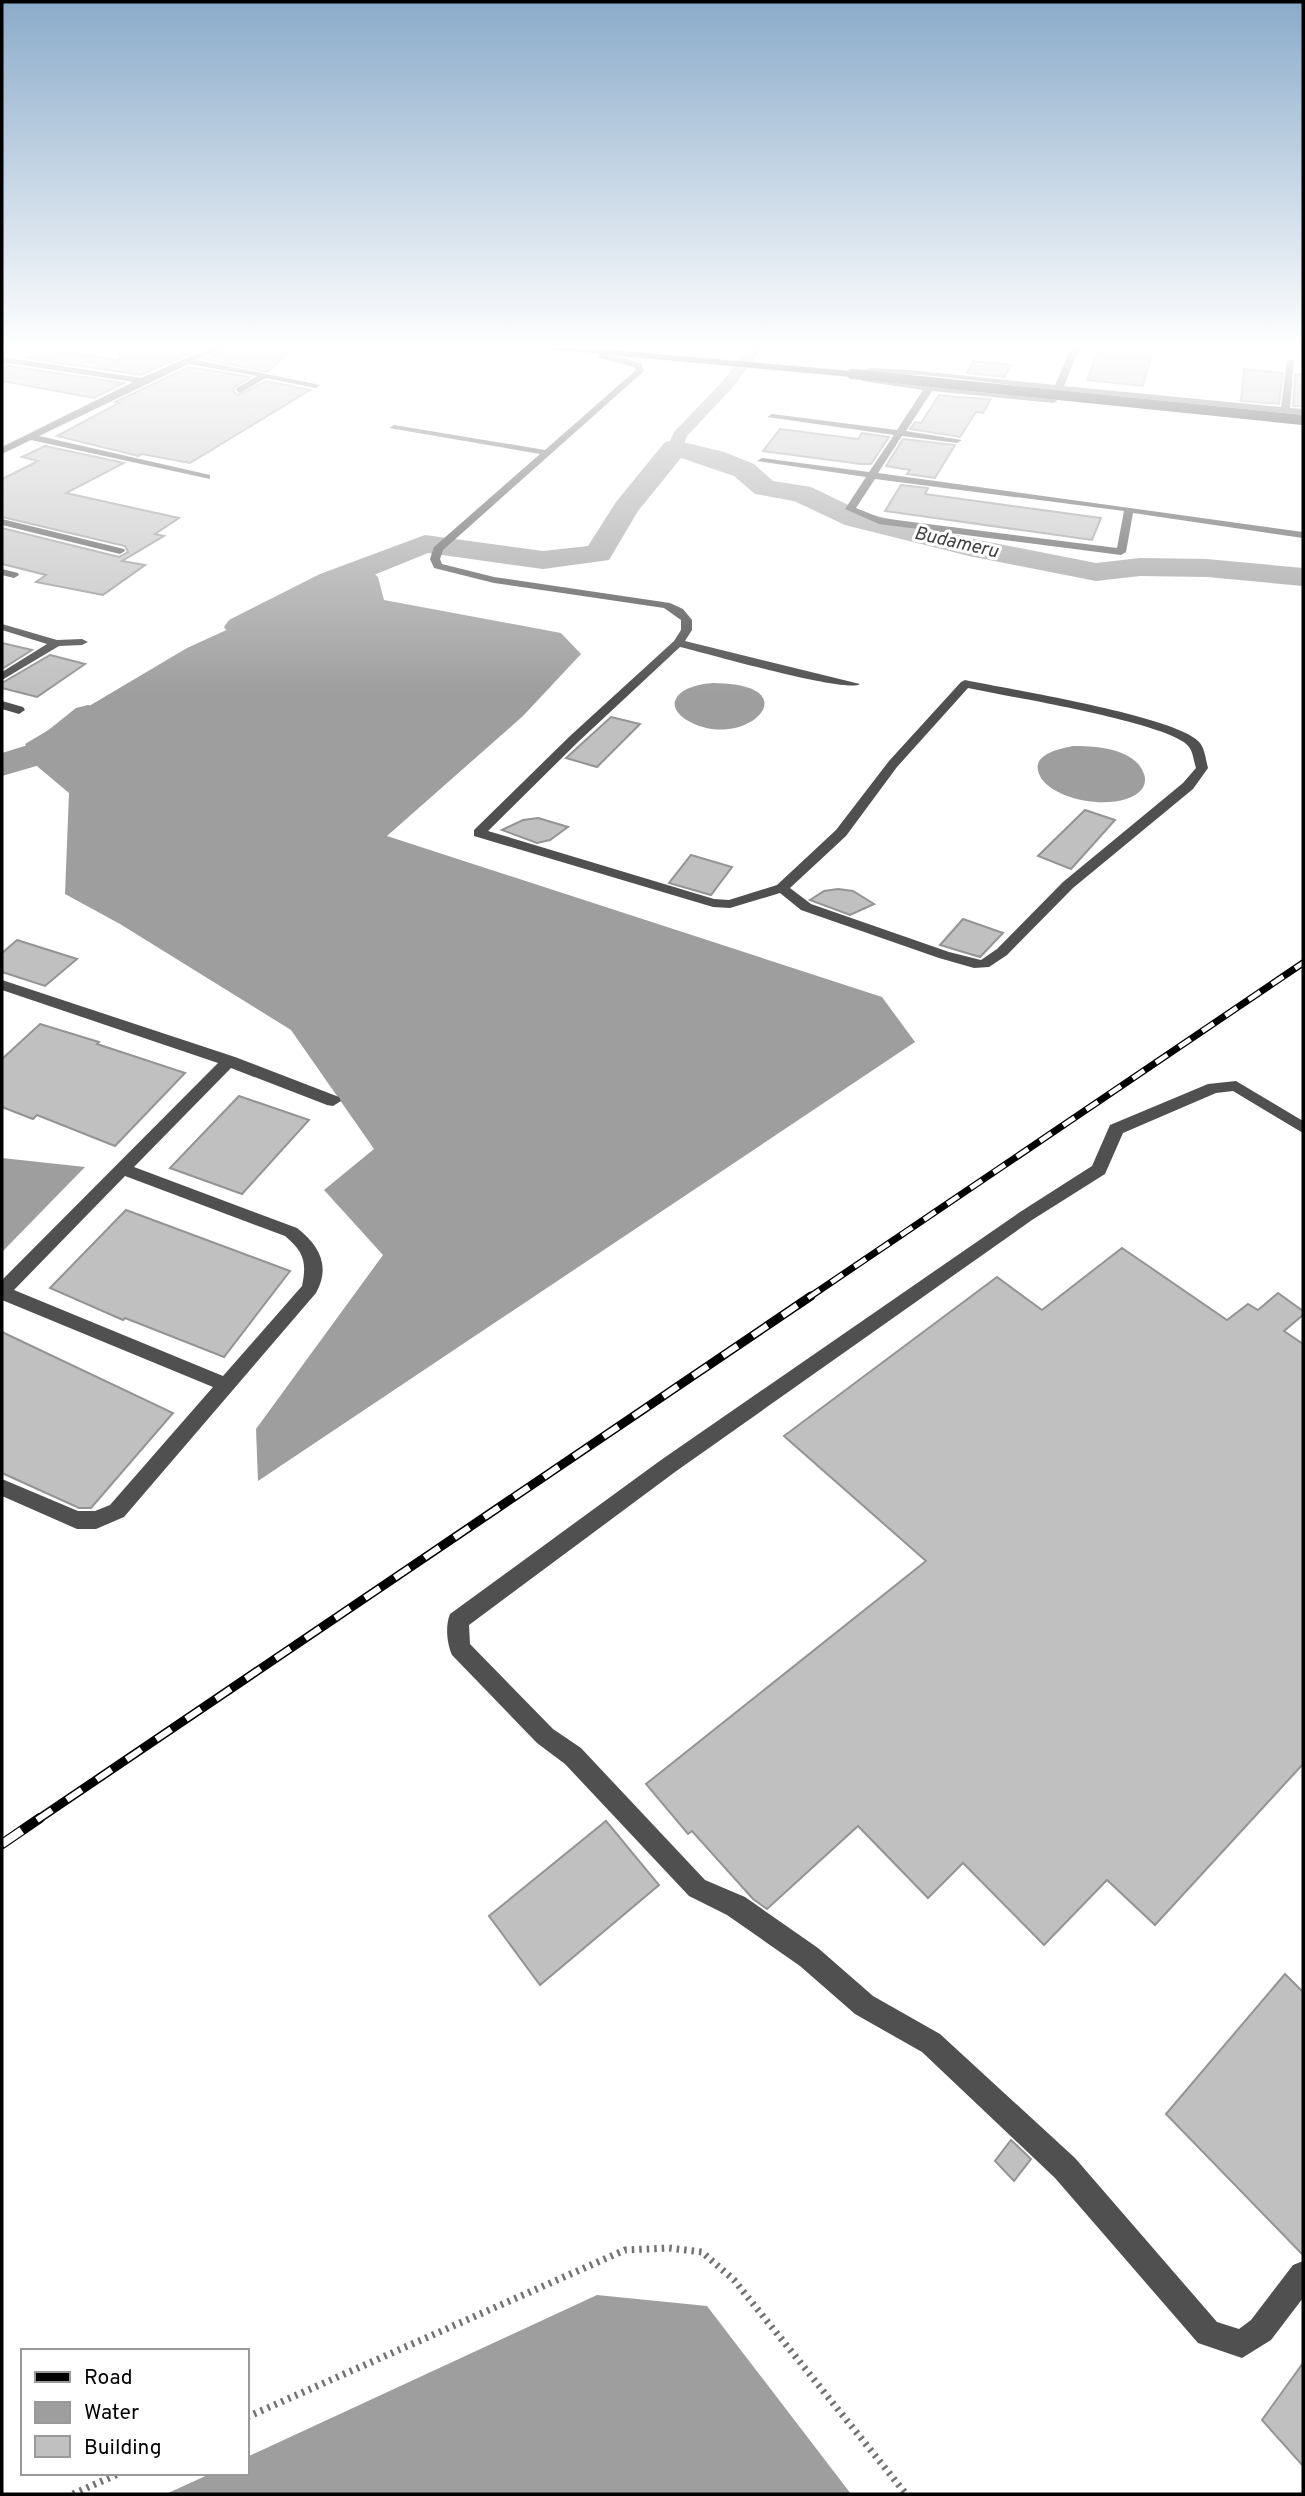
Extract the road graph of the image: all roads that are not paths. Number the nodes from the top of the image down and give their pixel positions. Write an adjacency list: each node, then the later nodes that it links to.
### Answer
1 (134, 460): 6 (street)
2 (541, 460): 16 (street)
3 (884, 460): 5 (street)
4 (762, 461): 5 (street)
5 (875, 475): 7 (street); 7 (street)
6 (207, 477)
7 (1129, 509): 9 (street)
8 (2, 522): 10 (street)
9 (1303, 535)
10 (120, 551)
11 (2, 572): 12 (street)
12 (14, 575)
13 (2, 627): 15 (street)
14 (82, 642): 15 (street)
15 (56, 643): 17 (street)
16 (678, 643): 18 (street); 21 (street)
17 (2, 677)
18 (854, 684)
19 (2, 705): 20 (street)
20 (19, 710)
21 (782, 888): 21 (street)
22 (2, 985): 23 (street)
23 (229, 1062): 24 (street); 26 (street)
24 (333, 1101)
25 (1303, 1128): 30 (street)
26 (123, 1169): 27 (street); 28 (street)
27 (2, 1292): 28 (street)
28 (226, 1385): 29 (street)
29 (2, 1487)
30 (1303, 2276)

